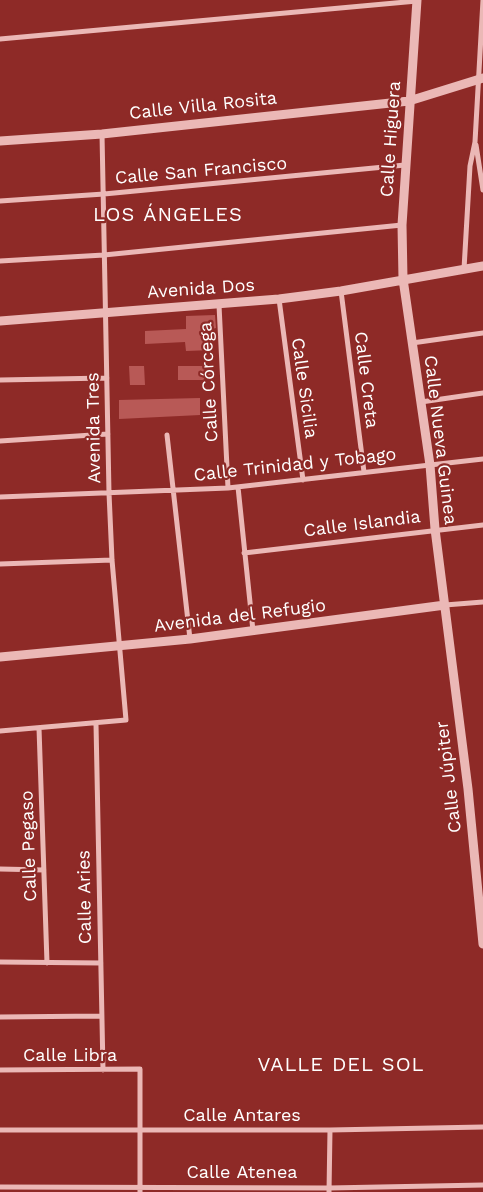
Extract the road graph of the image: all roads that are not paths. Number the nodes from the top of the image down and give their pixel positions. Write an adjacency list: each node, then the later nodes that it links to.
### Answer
1 (417, 0): 3 (street); 5 (street, Calle Higuera)
2 (483, 0): 4 (street)
3 (0, 40)
4 (480, 79): 5 (street, Calle Villa Rosita); 8 (street)
5 (409, 100): 6 (street, Calle Villa Rosita); 9 (street, Calle Higuera)
6 (102, 134): 7 (street, Calle Villa Rosita); 11 (street, Avenida Tres)
7 (0, 141)
8 (475, 142): 10 (street); 17 (street)
9 (405, 165): 11 (street, Calle San Francisco); 13 (street, Calle Higuera)
10 (483, 190)
11 (104, 194): 12 (street, Calle San Francisco); 14 (street, Avenida Tres)
12 (0, 201)
13 (402, 225): 14 (street); 18 (street, Calle Higuera)
14 (104, 255): 15 (street); 22 (street, Avenida Tres)
15 (0, 261)
16 (483, 266): 17 (street, Avenida Dos)
17 (464, 269): 18 (street, Avenida Dos)
18 (403, 280): 19 (street, Avenida Dos); 25 (street, Calle Nueva Guinea)
19 (341, 291): 20 (street, Avenida Dos); 35 (street, Calle Creta)
20 (279, 300): 21 (street, Avenida Dos); 36 (street, Calle Sicilia)
21 (220, 305): 22 (street, Avenida Dos); 38 (street, Calle Córcega)
22 (107, 312): 23 (street, Avenida Dos); 26 (street, Avenida Tres)
23 (0, 321)
24 (483, 333): 25 (street)
25 (411, 343): 29 (street, Calle Nueva Guinea)
26 (106, 378): 27 (street); 30 (street, Avenida Tres)
27 (0, 380)
28 (483, 393): 29 (street)
29 (420, 402): 34 (street, Calle Nueva Guinea)
30 (108, 434): 32 (street); 40 (street, Avenida Tres)
31 (167, 435): 39 (street)
32 (0, 441)
33 (483, 459): 34 (street, Calle Trinidad y Tobago)
34 (430, 465): 35 (street, Calle Trinidad y Tobago); 43 (street, Calle Nueva Guinea)
35 (364, 472): 36 (street, Calle Trinidad y Tobago)
36 (302, 480): 37 (street, Calle Trinidad y Tobago)
37 (238, 487): 38 (street, Calle Trinidad y Tobago); 44 (street)
38 (228, 488): 39 (street, Calle Trinidad y Tobago)
39 (172, 491): 40 (street, Calle Trinidad y Tobago); 50 (street)
40 (109, 493): 41 (street, Calle Trinidad y Tobago); 45 (street, Avenida Tres)
41 (0, 497)
42 (483, 525): 43 (street, Calle Islandia)
43 (435, 529): 44 (street, Calle Islandia); 48 (street, Calle Nueva Guinea)
44 (244, 553): 49 (street)
45 (112, 560): 46 (street); 51 (street, Avenida Tres)
46 (0, 564)
47 (483, 602): 48 (street, Avenida del Refugio)
48 (445, 605): 49 (street, Avenida del Refugio); 58 (street, Calle Júpiter)
49 (253, 631): 50 (street, Avenida del Refugio)
50 (190, 639): 51 (street, Avenida del Refugio)
51 (121, 646): 52 (street, Avenida del Refugio); 53 (street, Avenida Tres)
52 (0, 657)
53 (96, 724): 54 (street); 62 (street, Calle Aries)
54 (39, 728): 55 (street); 57 (street, Calle Pegaso)
55 (0, 731)
56 (0, 869): 57 (street)
57 (44, 870): 61 (street, Calle Pegaso)
58 (482, 910): 59 (street, Calle Júpiter)
59 (483, 944)
60 (0, 962): 61 (street)
61 (47, 963): 62 (street)
62 (101, 963): 63 (street, Calle Aries)
63 (101, 1016): 64 (street); 66 (street, Calle Aries)
64 (0, 1017)
65 (0, 1070): 66 (street, Calle Libra)
66 (103, 1070): 68 (street, Calle Libra)
67 (483, 1127): 70 (street, Calle Antares)
68 (141, 1129): 69 (street, Calle Antares); 70 (street, Calle Antares); 73 (street)
69 (0, 1130)
70 (330, 1130): 74 (street)
71 (483, 1185): 74 (street, Calle Atenea)
72 (0, 1186): 73 (street, Calle Atenea)
73 (140, 1189): 74 (street, Calle Atenea)
74 (329, 1190)

